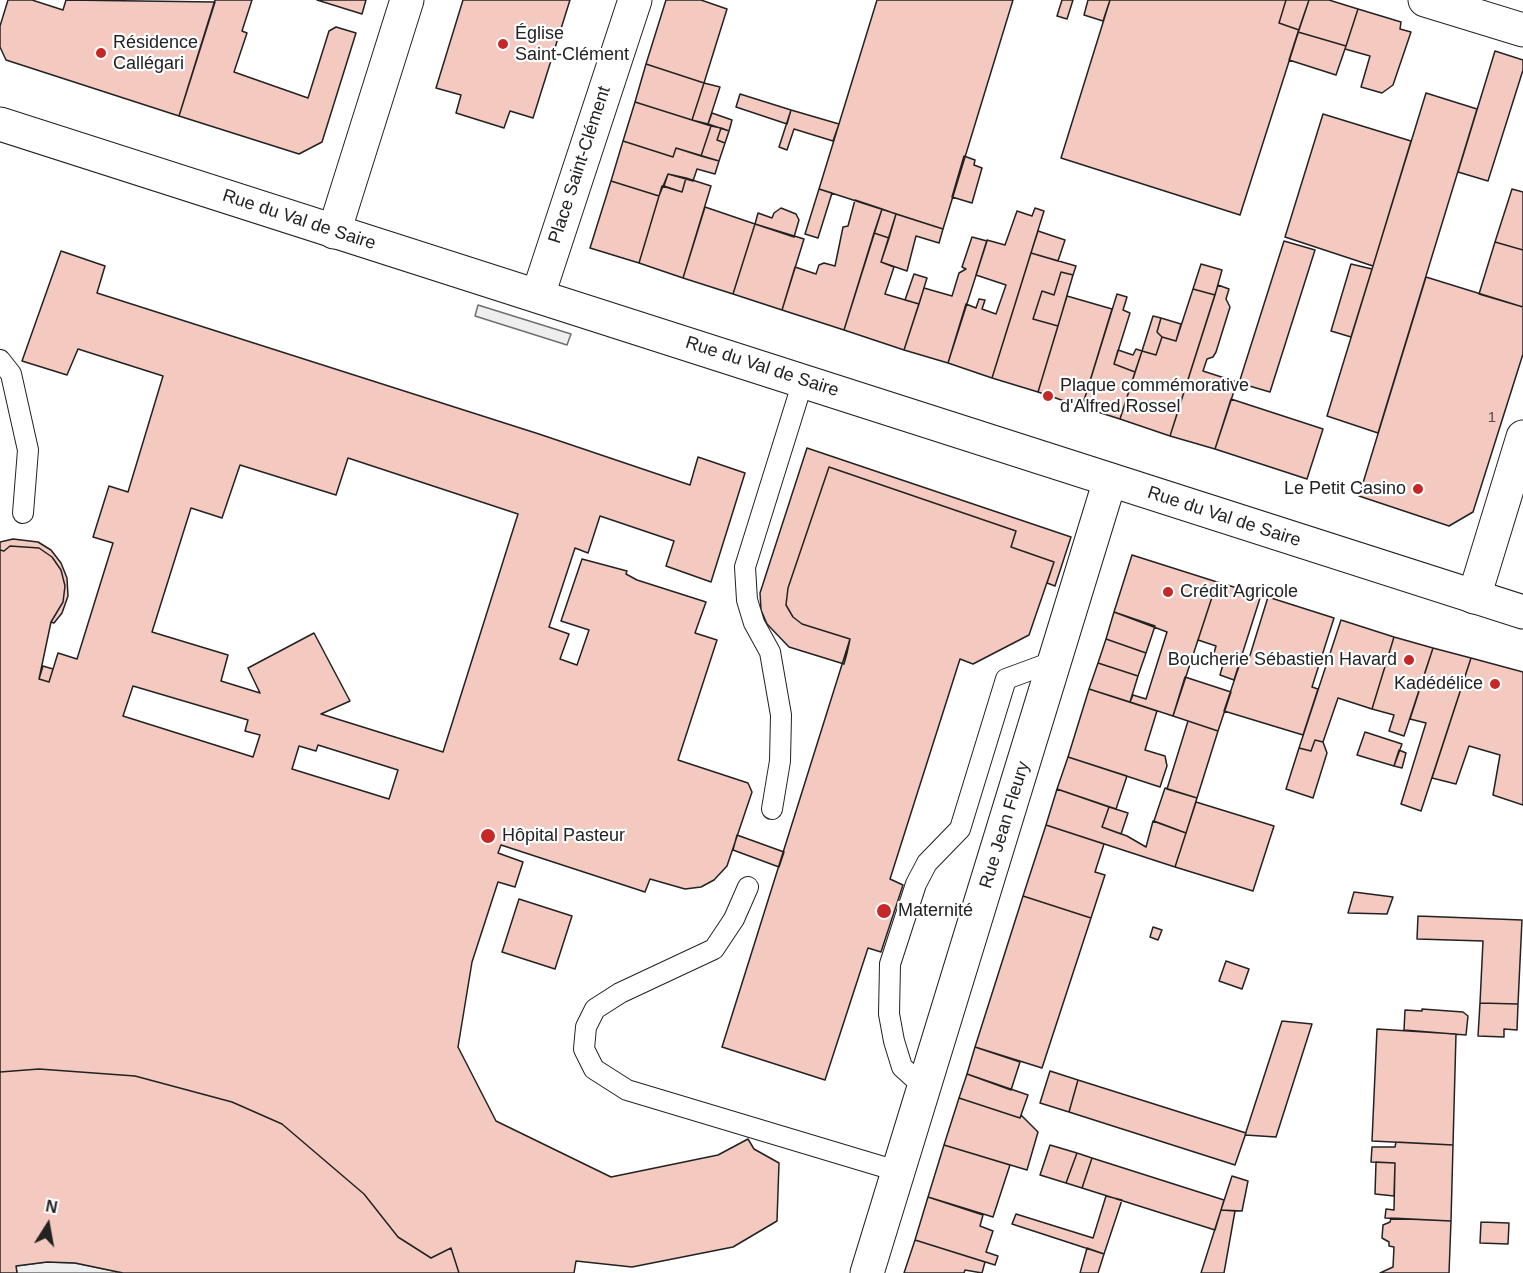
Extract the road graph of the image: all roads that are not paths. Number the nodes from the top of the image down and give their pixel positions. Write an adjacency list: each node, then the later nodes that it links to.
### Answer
1 (407, 0): 6 (street)
2 (634, 0): 7 (street, Place Saint-Clément)
3 (1425, 0): 4 (street)
4 (1523, 30)
5 (0, 124): 6 (street, Rue du Val de Saire)
6 (334, 232): 7 (street, Rue du Val de Saire)
7 (538, 295): 9 (street, Rue du Val de Saire)
8 (0, 360): 12 (lane)
9 (803, 381): 11 (street, Rue du Val de Saire); 16 (lane)
10 (1523, 437): 13 (street)
11 (1110, 480): 13 (street, Rue du Val de Saire); 15 (street, Rue Jean Fleury)
12 (23, 513)
13 (1474, 597): 14 (street, Rue du Val de Saire)
14 (1523, 612)
15 (1055, 661): 18 (street, Rue Jean Fleury); 18 (lane)
16 (772, 809)
17 (748, 887): 19 (lane)
18 (924, 1087): 19 (street, Rue Jean Fleury)
19 (897, 1171): 20 (street, Rue Jean Fleury)
20 (867, 1273)

